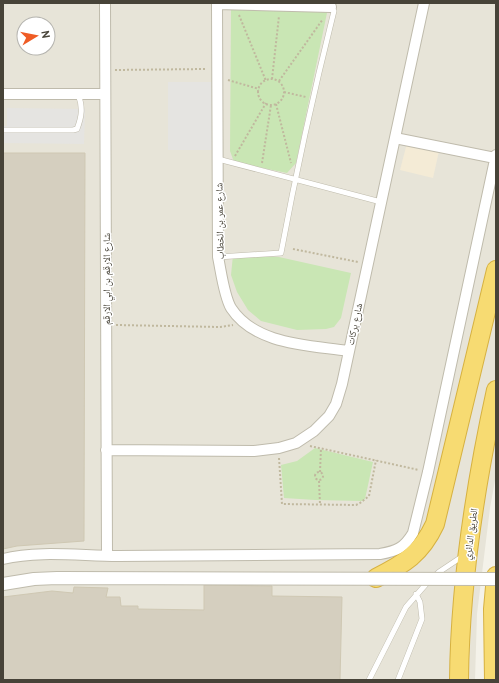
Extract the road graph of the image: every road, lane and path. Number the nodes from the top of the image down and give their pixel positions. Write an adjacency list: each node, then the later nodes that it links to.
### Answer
1 (104, 3): 7 (street, شارع الارقم بن ابي الارقم)
2 (424, 3): 22 (street, شارع بركات)
3 (217, 4): 4 (street); 8 (street, شارع عمر بن الخطاب)
4 (235, 5): 5 (street); 10 (path)
5 (280, 5): 6 (street); 9 (path)
6 (331, 7): 11 (path); 17 (lane)
7 (105, 70): 8 (path); 16 (street, شارع الارقم بن ابي الارقم)
8 (218, 73): 12 (path); 24 (street, شارع عمر بن الخطاب)
9 (272, 79): 10 (path); 11 (path)
10 (266, 80): 12 (path)
11 (279, 81): 13 (path)
12 (259, 89): 18 (path)
13 (284, 92): 17 (path); 19 (path)
14 (3, 94): 15 (street)
15 (78, 94): 16 (street); 21 (lane)
16 (105, 94): 34 (street, شارع الارقم بن ابي الارقم)
17 (313, 98): 27 (lane)
18 (266, 104): 20 (path); 25 (path)
19 (276, 104): 20 (path); 27 (path)
20 (271, 105): 26 (path)
21 (3, 130)
22 (395, 138): 23 (street); 28 (street, شارع بركات)
23 (496, 157): 43 (street)
24 (218, 158): 25 (lane); 30 (street, شارع عمر بن الخطاب)
25 (231, 162): 26 (lane)
26 (261, 170): 27 (lane)
27 (295, 179): 28 (lane); 30 (lane)
28 (381, 202): 31 (street, شارع بركات)
29 (293, 249): 31 (path)
30 (218, 257): 33 (street, شارع عمر بن الخطاب)
31 (367, 264): 35 (street, شارع بركات)
32 (496, 270): 50 (highway)
33 (243, 321): 34 (path); 35 (street, شارع عمر بن الخطاب)
34 (106, 325): 40 (street, شارع الارقم بن ابي الارقم)
35 (348, 351): 37 (street, شارع بركات)
36 (496, 390): 46 (highway, الطريق الدائري)
37 (296, 443): 38 (street, شارع بركات); 39 (path)
38 (279, 448): 40 (street, شارع بركات); 45 (path)
39 (321, 448): 41 (path); 42 (path)
40 (106, 450): 47 (street, شارع الارقم بن ابي الارقم)
41 (376, 460): 43 (path); 45 (path)
42 (320, 472): 44 (path); 44 (path)
43 (428, 472): 47 (street)
44 (319, 481): 45 (path)
45 (320, 504)
46 (467, 554): 53 (lane); 56 (highway, الطريق الدائري)
47 (107, 556): 48 (street)
48 (3, 558)
49 (496, 576): 57 (highway)
50 (376, 578): 51 (street, bridge); 52 (street, bridge)
51 (496, 579)
52 (3, 584)
53 (416, 594): 54 (lane); 55 (lane)
54 (369, 680)
55 (398, 680)
56 (459, 680)
57 (494, 680)

